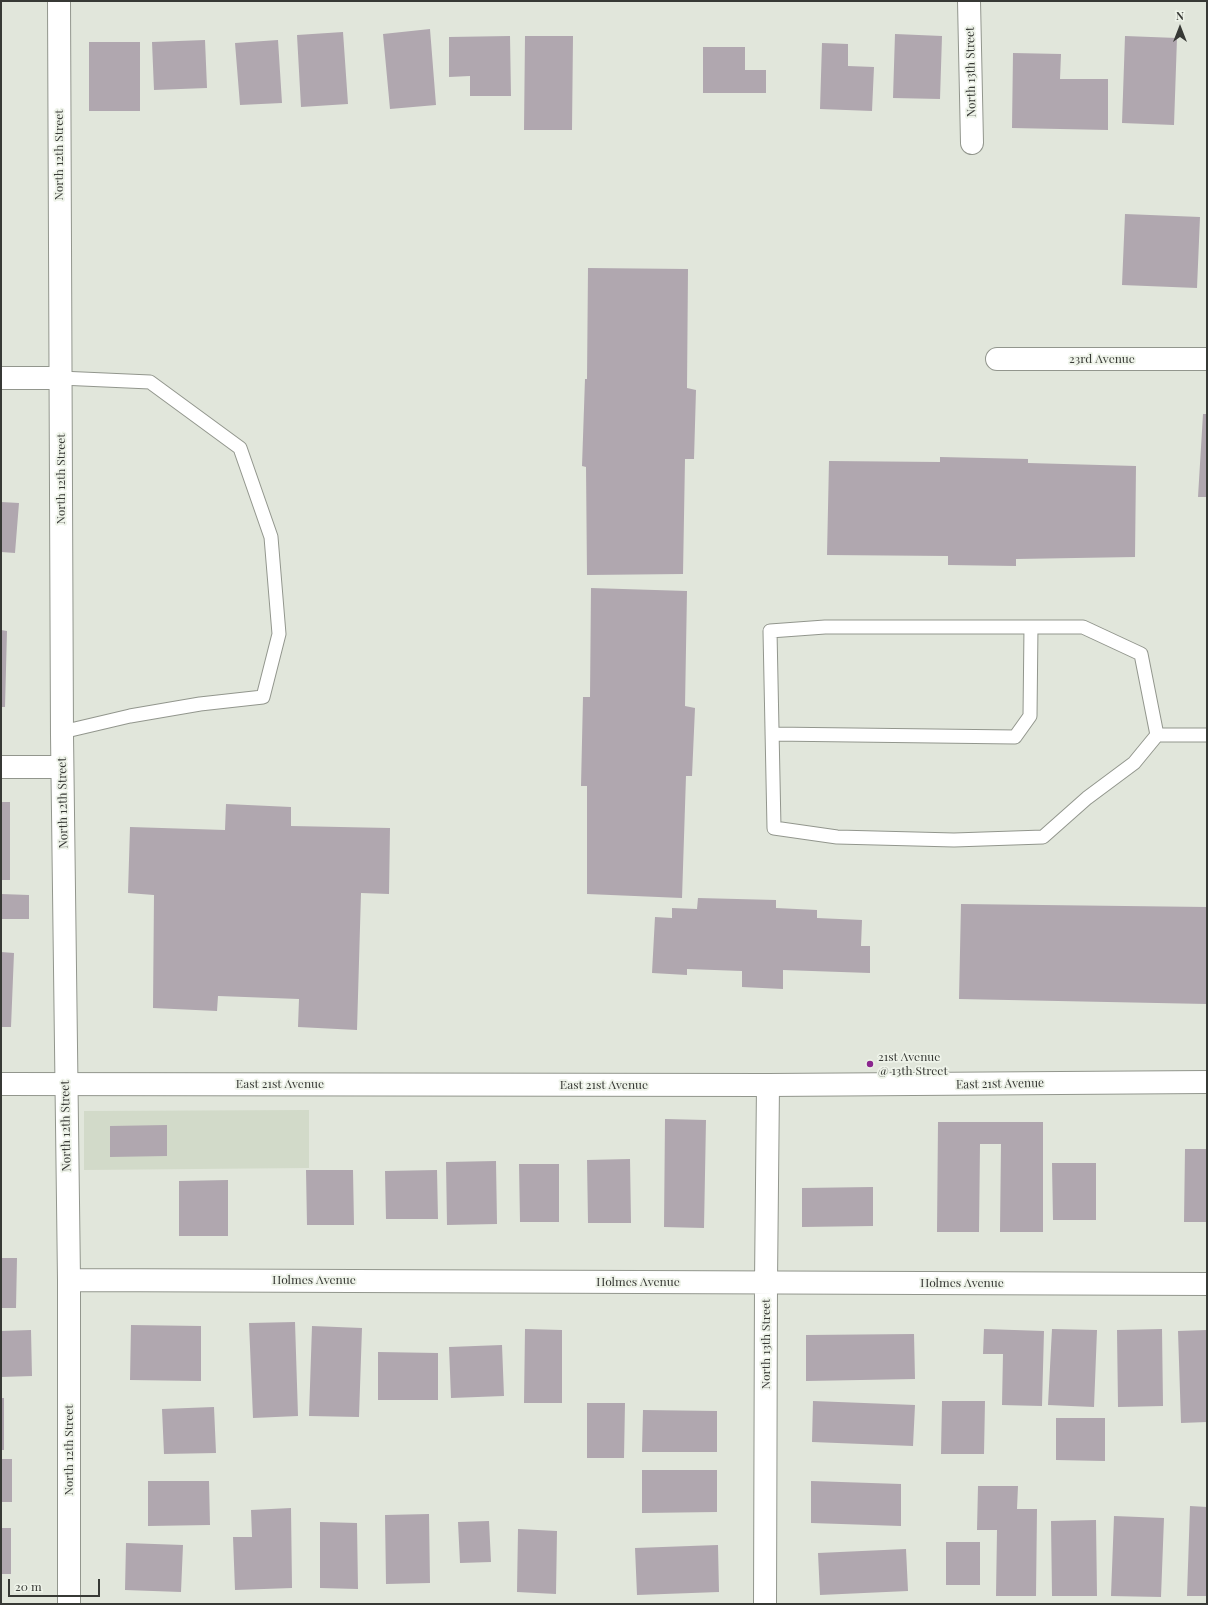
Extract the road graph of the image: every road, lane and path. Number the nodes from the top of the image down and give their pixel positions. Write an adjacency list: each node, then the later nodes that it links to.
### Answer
1 (59, 1): 7 (street, North 12th Street)
2 (969, 1): 3 (street, North 13th Street)
3 (972, 143)
4 (997, 359): 5 (street, 23rd Avenue)
5 (1207, 359)
6 (1, 378): 7 (street)
7 (60, 378): 9 (street, North 12th Street); 9 (lane)
8 (1031, 627): 10 (lane); 10 (lane); 11 (lane)
9 (62, 732): 14 (street, North 12th Street)
10 (772, 734): 11 (lane)
11 (1157, 735): 12 (lane)
12 (1207, 735)
13 (1, 767): 14 (street)
14 (62, 767): 17 (street, North 12th Street)
15 (1207, 1082): 18 (street, East 21st Avenue)
16 (1, 1084): 17 (street, East 21st Avenue)
17 (65, 1084): 18 (street, East 21st Avenue); 19 (street, North 12th Street)
18 (768, 1085): 20 (street, North 13th Street)
19 (69, 1280): 20 (street, Holmes Avenue); 22 (street, North 12th Street)
20 (766, 1282): 21 (street, Holmes Avenue); 23 (street, North 13th Street)
21 (1207, 1284)
22 (69, 1604)
23 (765, 1604)

